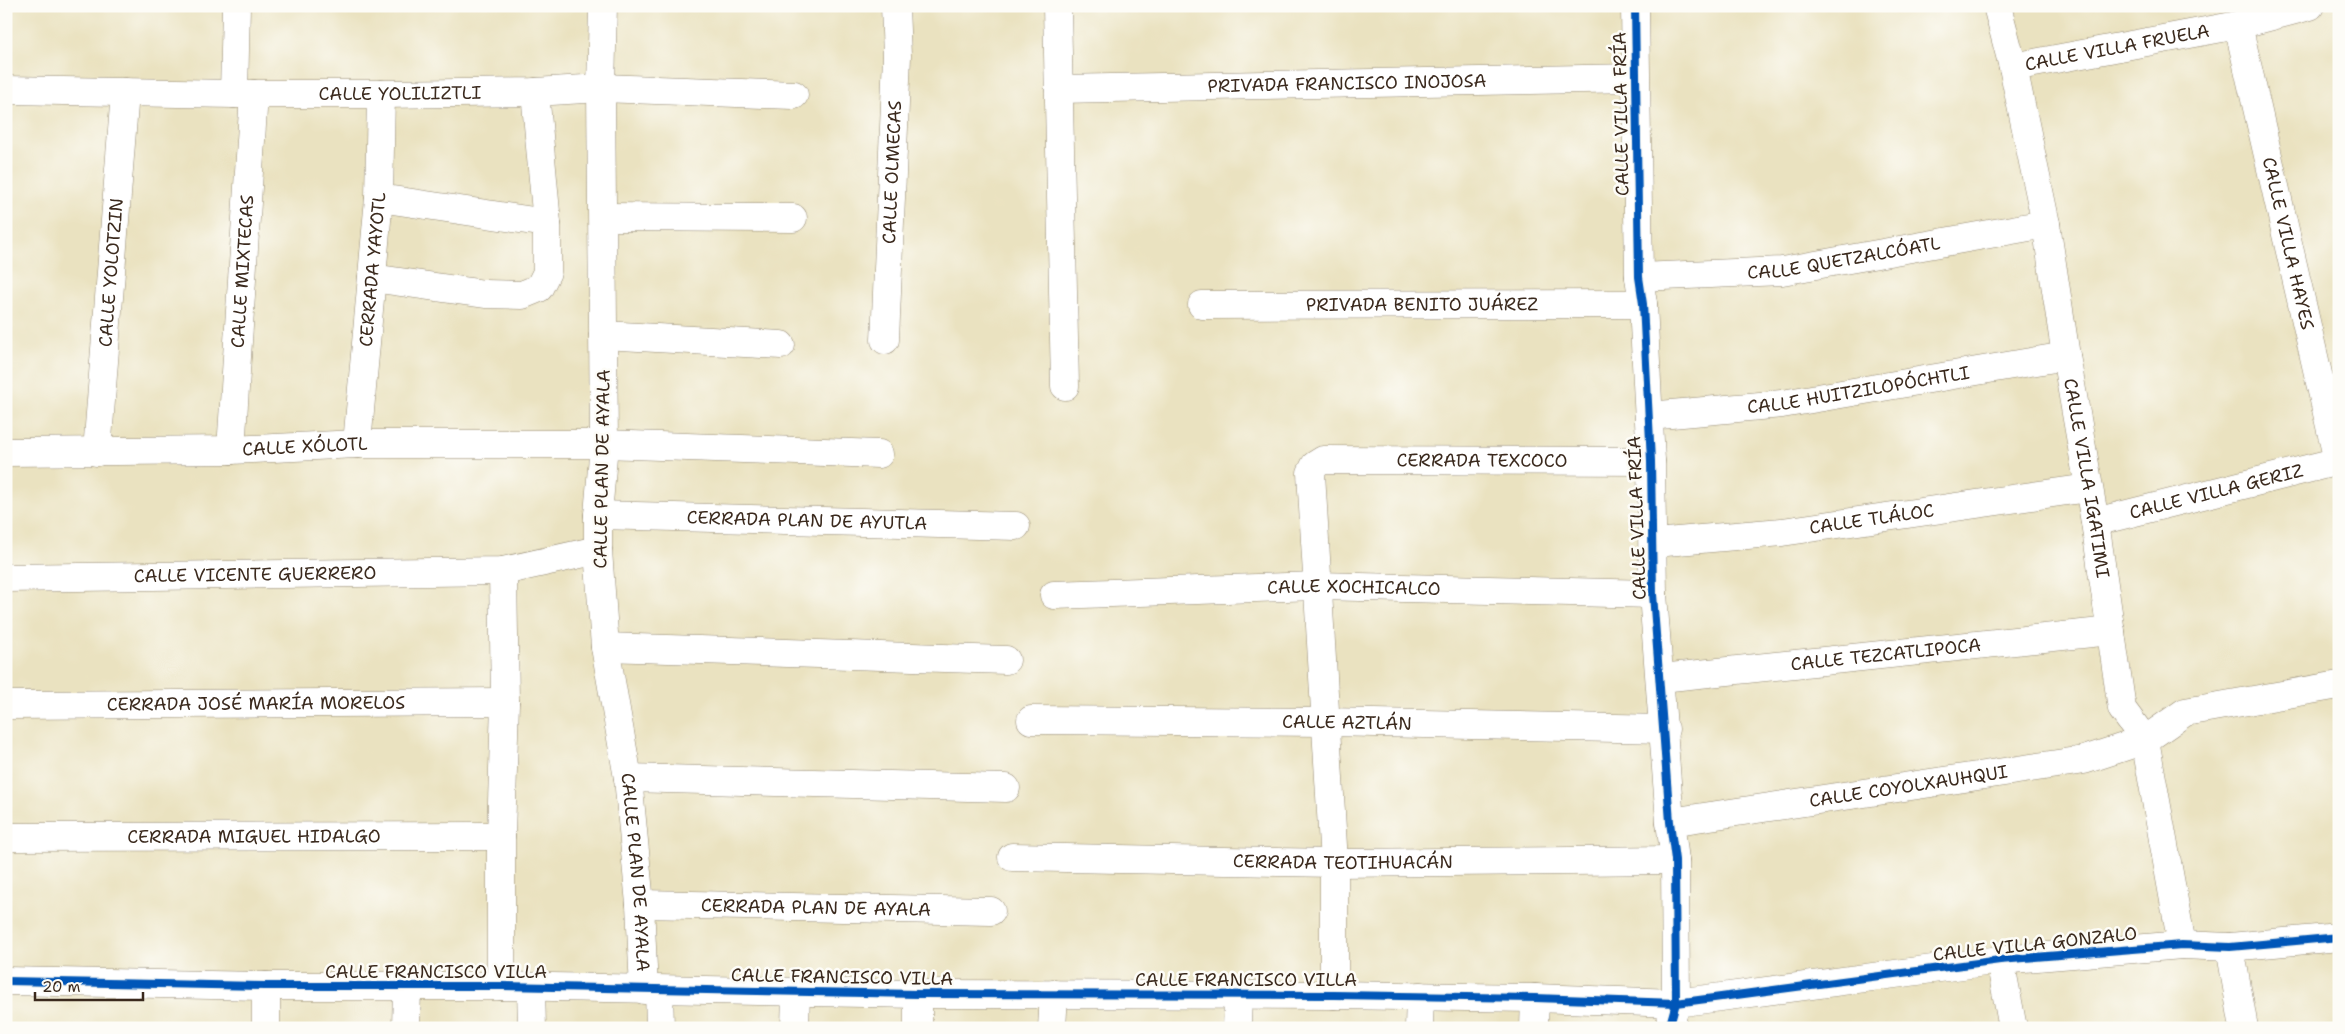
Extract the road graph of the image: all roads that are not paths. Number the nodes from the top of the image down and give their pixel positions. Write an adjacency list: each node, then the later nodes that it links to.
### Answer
1 (236, 6): 16 (street, CALLE MIXTECAS)
2 (603, 6): 11 (street, CALLE PLAN DE AYALA)
3 (895, 6): 29 (street, CALLE OLMECAS)
4 (1057, 6): 13 (street)
5 (1635, 6): 10 (street, CALLE VILLA FRÍA)
6 (1997, 6): 9 (street, CALLE VILLA IGATIMI)
7 (2310, 6): 8 (street, CALLE VILLA FRUELA)
8 (2238, 25): 9 (street, CALLE VILLA FRUELA); 41 (street, CALLE VILLA HAYES)
9 (2013, 67): 23 (street, CALLE VILLA IGATIMI)
10 (1635, 78): 13 (street, PRIVADA FRANCISCO INOJOSA); 24 (street, CALLE VILLA FRÍA)
11 (602, 88): 15 (street, CALLE YOLILIZTLI); 18 (street, CALLE YOLILIZTLI); 20 (street, CALLE PLAN DE AYALA)
12 (6, 90): 14 (street, CALLE YOLILIZTLI)
13 (1059, 90): 32 (street)
14 (125, 92): 16 (street, CALLE YOLILIZTLI); 38 (street, CALLE YOLOTZIN)
15 (535, 92): 17 (street, CALLE YOLILIZTLI); 22 (street)
16 (244, 94): 17 (street, CALLE YOLILIZTLI); 36 (street, CALLE MIXTECAS)
17 (380, 94): 19 (street, CERRADA YAYOTL)
18 (794, 95)
19 (379, 198): 22 (street); 25 (street, CERRADA YAYOTL)
20 (604, 217): 21 (street); 28 (street, CALLE PLAN DE AYALA)
21 (793, 218)
22 (547, 223): 25 (street)
23 (2046, 224): 24 (street, CALLE QUETZALCÓATL); 31 (street, CALLE VILLA IGATIMI)
24 (1639, 277): 26 (street, CALLE VILLA FRÍA)
25 (372, 278): 34 (street, CERRADA YAYOTL)
26 (1643, 304): 27 (street, PRIVADA BENITO JUÁREZ); 33 (street, CALLE VILLA FRÍA)
27 (1202, 305)
28 (603, 335): 30 (street); 35 (street, CALLE PLAN DE AYALA)
29 (885, 340)
30 (781, 345)
31 (2066, 356): 33 (street, CALLE HUITZILOPÓCHTLI); 42 (street, CALLE VILLA IGATIMI)
32 (1065, 386)
33 (1649, 416): 40 (street, CALLE VILLA FRÍA)
34 (357, 444): 35 (street, CALLE XÓLOTL); 36 (street, CALLE XÓLOTL)
35 (604, 444): 39 (street, CALLE XÓLOTL); 43 (street, CALLE PLAN DE AYALA)
36 (231, 450): 38 (street, CALLE XÓLOTL)
37 (6, 452): 38 (street, CALLE XÓLOTL)
38 (97, 452)
39 (879, 454)
40 (1651, 461): 46 (street, CALLE VILLA FRÍA); 50 (street, CERRADA TEXCOCO)
41 (2338, 461): 44 (street, CALLE VILLA GERIZ)
42 (2088, 488): 44 (street, CALLE VILLA IGATIMI); 46 (street, CALLE TLÁLOC)
43 (598, 515): 45 (street, CERRADA PLAN DE AYUTLA); 47 (street, CALLE PLAN DE AYALA)
44 (2095, 522): 53 (street, CALLE VILLA IGATIMI)
45 (1016, 526)
46 (1654, 543): 51 (street, CALLE VILLA FRÍA)
47 (598, 550): 48 (street, CALLE VICENTE GUERRERO); 54 (street, CALLE PLAN DE AYALA)
48 (503, 571): 49 (street, CALLE VICENTE GUERRERO); 58 (street)
49 (6, 578)
50 (1317, 586): 51 (street, CALLE XOCHICALCO); 52 (street, CALLE XOCHICALCO); 61 (street)
51 (1653, 594): 56 (street, CALLE VILLA FRÍA)
52 (1054, 595)
53 (2110, 631): 56 (street, CALLE TEZCATLIPOCA); 63 (street, CALLE VILLA IGATIMI)
54 (605, 646): 55 (street); 64 (street, CALLE PLAN DE AYALA)
55 (1006, 660)
56 (1661, 678): 62 (street, CALLE VILLA FRÍA)
57 (2339, 685): 63 (street)
58 (505, 702): 59 (street, CERRADA JOSÉ MARÍA MORELOS); 67 (street)
59 (6, 705)
60 (1031, 720): 61 (street, CALLE AZTLÁN)
61 (1327, 722): 62 (street, CALLE AZTLÁN); 71 (street)
62 (1665, 728): 66 (street, CALLE VILLA FRÍA)
63 (2145, 740): 66 (street, CALLE COYOLXAUHQUI); 75 (street, CALLE VILLA IGATIMI)
64 (628, 778): 65 (street); 72 (street, CALLE PLAN DE AYALA)
65 (1006, 788)
66 (1670, 822): 70 (street, CALLE VILLA FRÍA)
67 (501, 836): 68 (street, CERRADA MIGUEL HIDALGO); 80 (street)
68 (6, 837)
69 (1012, 857): 71 (street, CERRADA TEOTIHUACÁN)
70 (1675, 860): 71 (street, CERRADA TEOTIHUACÁN); 91 (street, CALLE VILLA FRÍA)
71 (1334, 862): 88 (street)
72 (640, 904): 73 (street, CERRADA PLAN DE AYALA); 83 (street, CALLE PLAN DE AYALA)
73 (991, 911)
74 (2339, 937): 76 (street, CALLE VILLA GONZALO)
75 (2182, 945): 76 (street, CALLE VILLA GONZALO); 77 (street, CALLE VILLA GONZALO)
76 (2230, 947): 103 (street)
77 (2000, 960): 91 (street, CALLE VILLA GONZALO); 102 (street)
78 (6, 981): 79 (street, CALLE FRANCISCO VILLA)
79 (266, 986): 81 (street, CALLE FRANCISCO VILLA); 92 (street)
80 (501, 986): 81 (street, CALLE FRANCISCO VILLA); 82 (street, CALLE FRANCISCO VILLA)
81 (407, 987): 93 (street)
82 (531, 987): 83 (street, CALLE FRANCISCO VILLA); 94 (street)
83 (652, 990): 84 (street, CALLE FRANCISCO VILLA); 95 (street, CALLE PLAN DE AYALA)
84 (796, 992): 85 (street, CALLE FRANCISCO VILLA); 96 (street)
85 (918, 994): 86 (street, CALLE FRANCISCO VILLA); 97 (street)
86 (1054, 994): 87 (street, CALLE FRANCISCO VILLA); 98 (street)
87 (1238, 995): 88 (street, CALLE FRANCISCO VILLA); 99 (street)
88 (1334, 995): 89 (street, CALLE FRANCISCO VILLA)
89 (1420, 996): 90 (street, CALLE FRANCISCO VILLA); 100 (street)
90 (1535, 998): 91 (street, CALLE FRANCISCO VILLA); 101 (street)
91 (1672, 1016)
92 (266, 1028)
93 (406, 1028)
94 (532, 1028)
95 (660, 1028)
96 (795, 1028)
97 (918, 1028)
98 (1052, 1028)
99 (1237, 1028)
100 (1419, 1028)
101 (1534, 1028)
102 (2013, 1028)
103 (2244, 1028)

